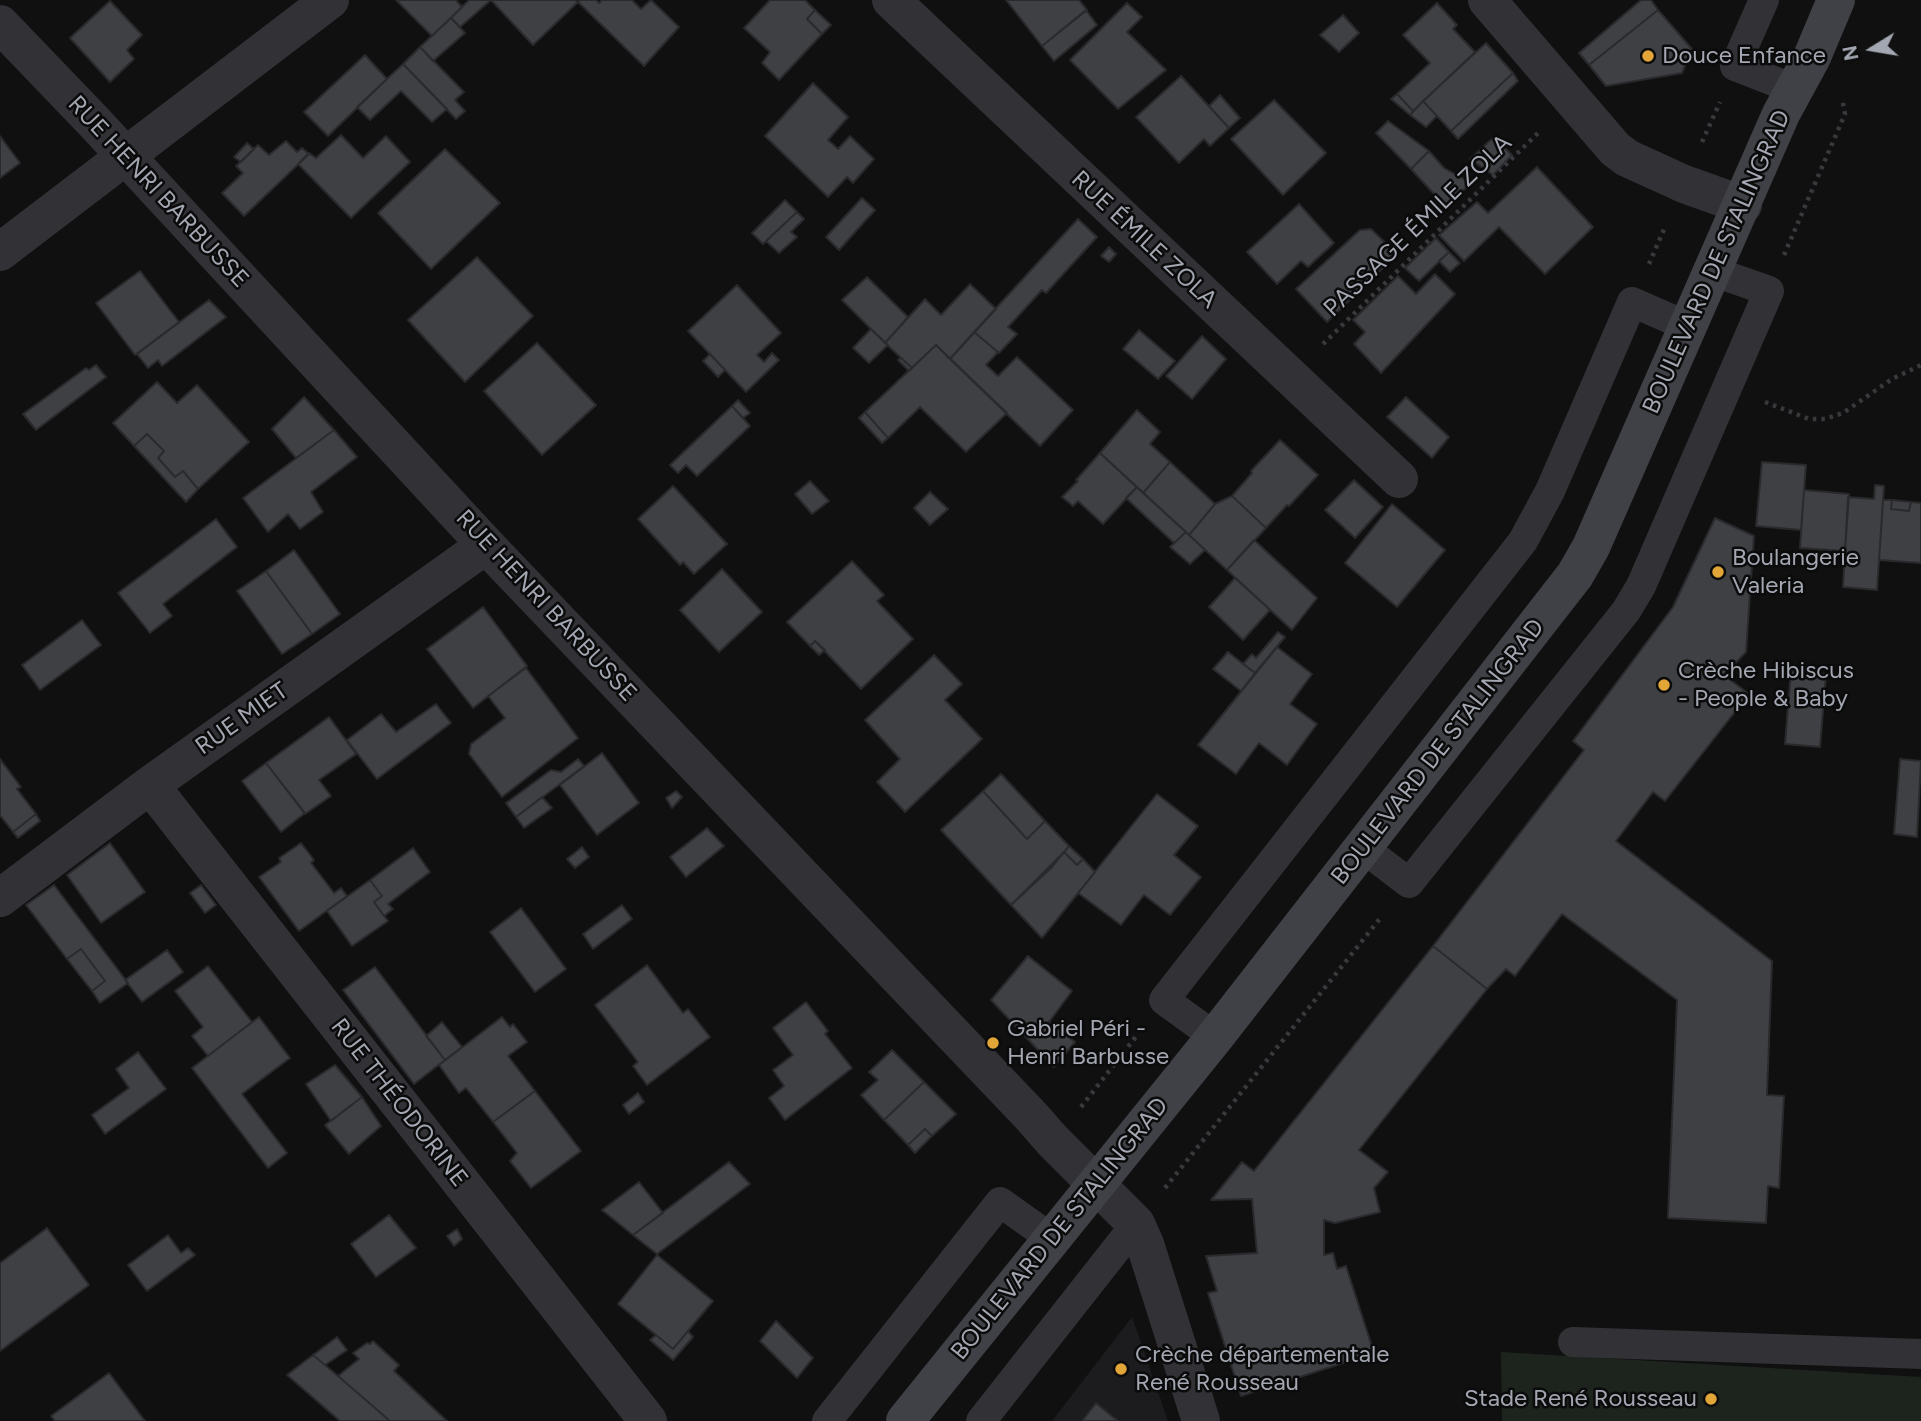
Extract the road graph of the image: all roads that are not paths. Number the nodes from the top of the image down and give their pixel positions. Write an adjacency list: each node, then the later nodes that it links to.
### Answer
1 (330, 0): 8 (street)
2 (891, 0): 13 (street, RUE ÉMILE ZOLA)
3 (1487, 0): 9 (street)
4 (1764, 0): 7 (lane)
5 (1836, 0): 7 (main road, BOULEVARD DE STALINGRAD)
6 (0, 24): 8 (street, RUE HENRI BARBUSSE)
7 (1794, 89): 9 (main road, BOULEVARD DE STALINGRAD)
8 (125, 156): 10 (street); 14 (street, RUE HENRI BARBUSSE)
9 (1742, 205): 11 (main road, BOULEVARD DE STALINGRAD)
10 (0, 252)
11 (1712, 271): 12 (main road, BOULEVARD DE STALINGRAD); 16 (lane)
12 (1689, 327): 16 (main road, BOULEVARD DE STALINGRAD); 18 (lane)
13 (1399, 479)
14 (486, 545): 15 (street, RUE MIET); 19 (street, RUE HENRI BARBUSSE)
15 (150, 785): 17 (street, RUE MIET); 24 (street, RUE THÉODORINE)
16 (1363, 848): 18 (main road, BOULEVARD DE STALINGRAD)
17 (0, 898)
18 (1215, 1037): 19 (main road, BOULEVARD DE STALINGRAD)
19 (1095, 1185): 20 (street, RUE HENRI BARBUSSE); 21 (main road, BOULEVARD DE STALINGRAD)
20 (1136, 1224): 27 (lane); 28 (street)
21 (1052, 1239): 25 (lane); 26 (main road, BOULEVARD DE STALINGRAD)
22 (1573, 1342): 23 (lane)
23 (1921, 1354)
24 (648, 1421)
25 (827, 1421)
26 (905, 1421)
27 (981, 1421)
28 (1201, 1421)

